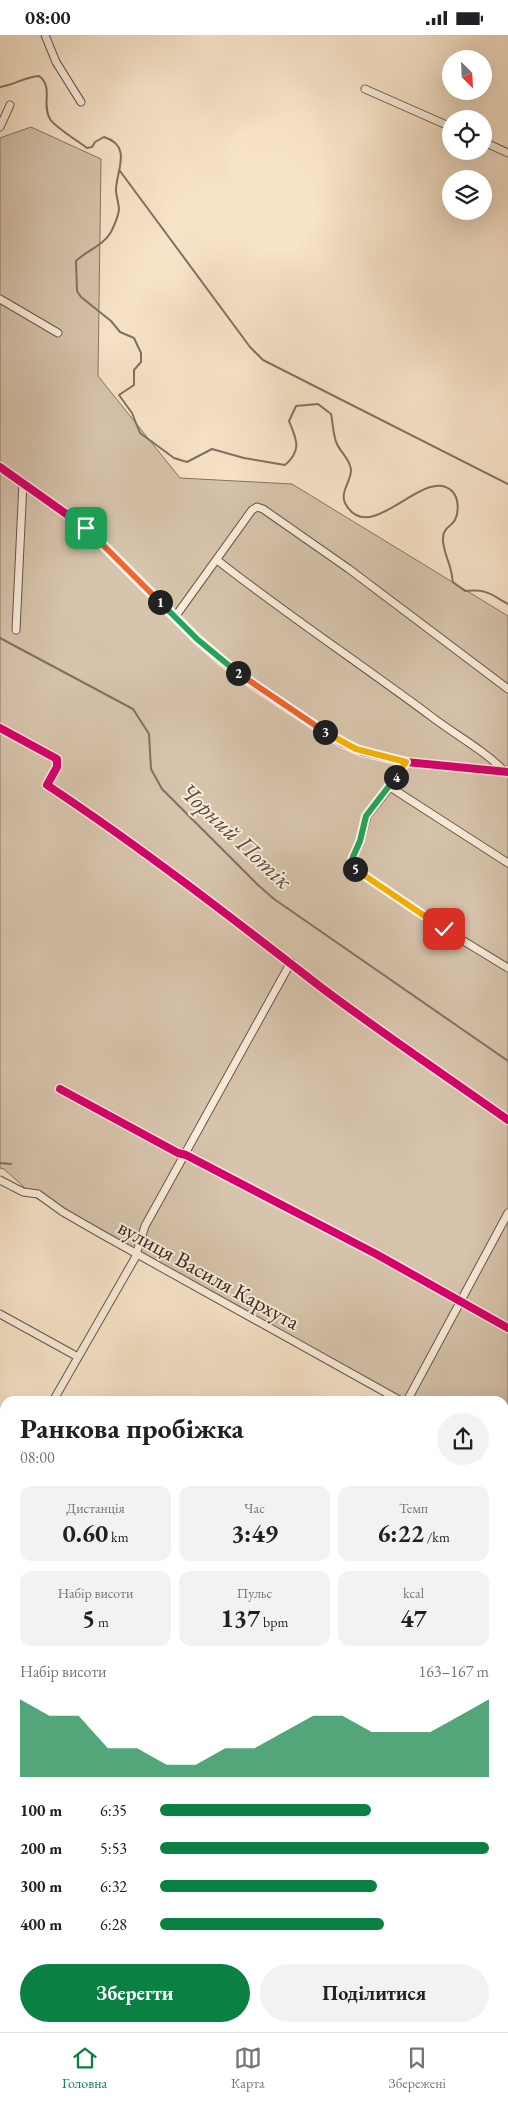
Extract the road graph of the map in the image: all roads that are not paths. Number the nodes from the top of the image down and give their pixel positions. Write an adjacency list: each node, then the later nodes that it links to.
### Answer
1 (46, 35): 3 (street)
2 (365, 89): 5 (street)
3 (81, 101)
4 (10, 105): 6 (street)
5 (442, 123)
6 (0, 127)
7 (492, 146): 8 (street)
8 (508, 153)
9 (0, 299): 10 (street)
10 (58, 333)
11 (0, 467): 12 (street)
12 (23, 481): 14 (street); 15 (street)
13 (217, 560): 14 (street); 16 (street); 19 (street)
14 (175, 617): 18 (street)
15 (16, 630)
16 (508, 689)
17 (0, 728): 22 (street)
18 (406, 762): 19 (street); 20 (street)
19 (506, 772)
20 (390, 787): 21 (street); 23 (street)
21 (508, 863)
22 (291, 962): 25 (street); 26 (street)
23 (508, 968)
24 (60, 1089): 26 (street)
25 (508, 1120)
26 (186, 1155): 29 (street); 30 (street)
27 (0, 1180): 29 (street, вулиця Василя Кархута)
28 (508, 1213): 30 (street)
29 (136, 1253): 33 (street); 35 (street, вулиця Василя Кархута)
30 (461, 1302): 32 (street); 36 (street)
31 (0, 1314): 33 (street)
32 (508, 1328)
33 (78, 1357): 34 (street)
34 (56, 1396)
35 (392, 1396)
36 (410, 1396)

